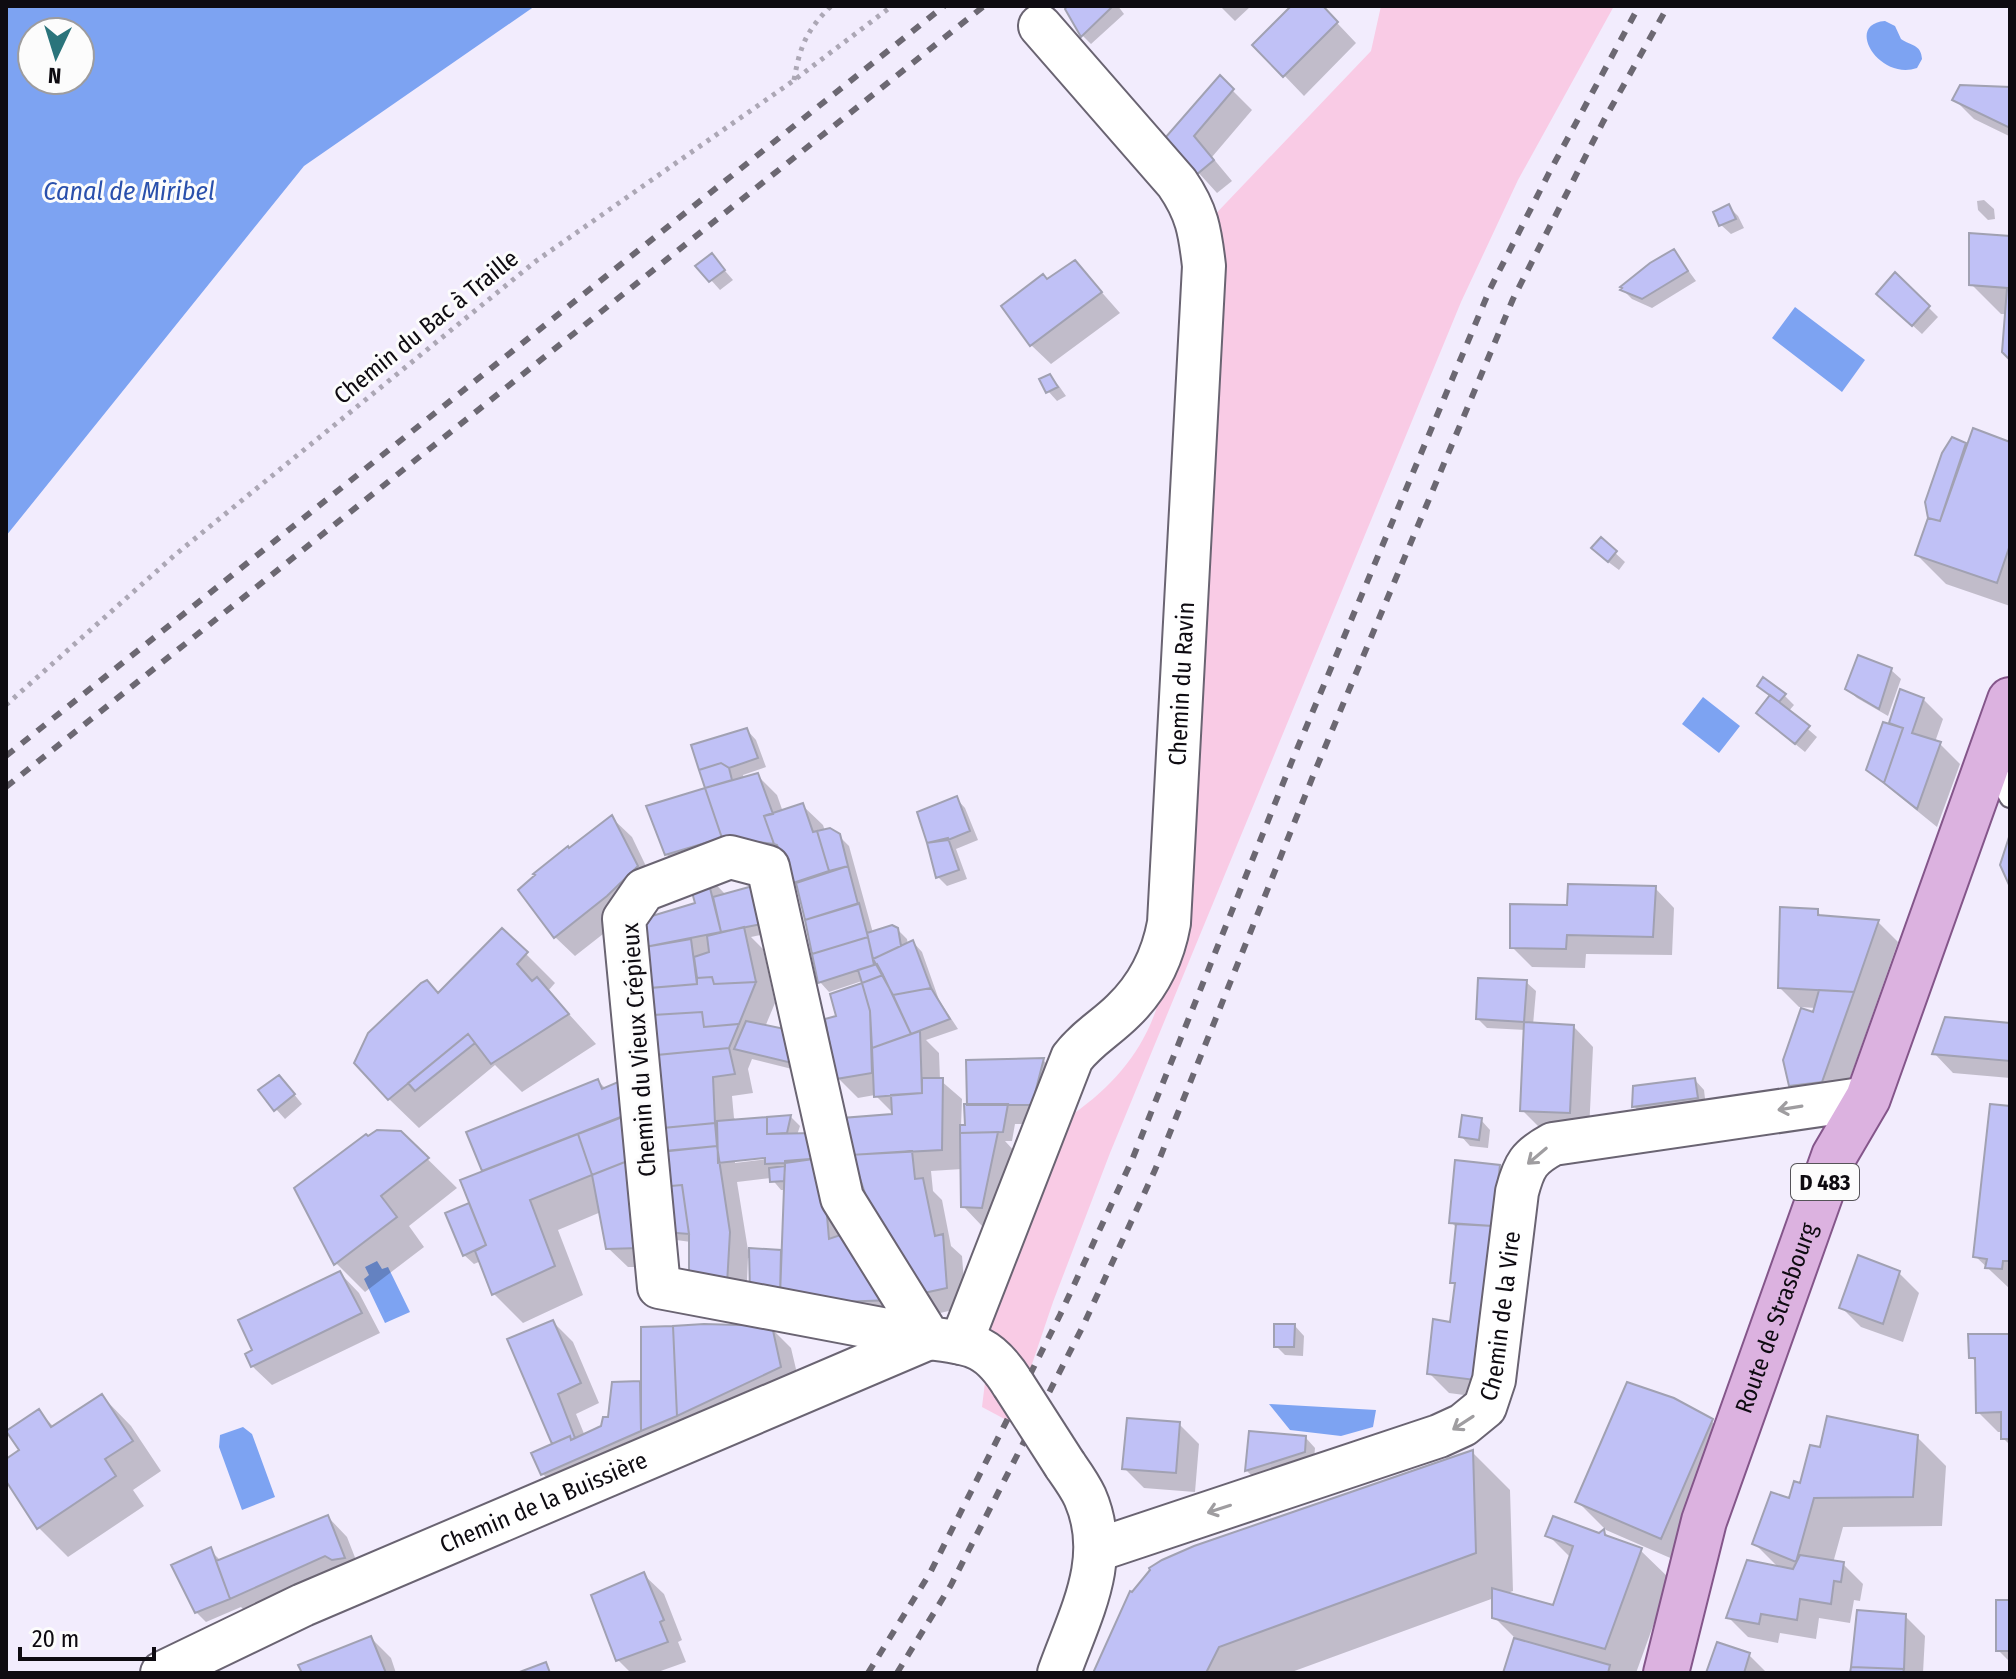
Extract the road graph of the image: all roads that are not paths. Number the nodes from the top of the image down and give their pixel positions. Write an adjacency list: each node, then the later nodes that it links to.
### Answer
1 (1040, 26): 6 (street, Chemin du Ravin)
2 (2010, 700): 3 (main road, Route de Strasbourg / D 483)
3 (1989, 758): 4 (lane); 5 (main road, Route de Strasbourg / D 483)
4 (2010, 797)
5 (1868, 1098): 7 (street, Chemin de la Vire, one-way to 7); 10 (main road, Route de Strasbourg / D 483)
6 (945, 1340): 6 (street, Chemin du Vieux Crépieux); 7 (street, Chemin du Vieux Crépieux, bridge); 8 (street, Chemin de la Buissière)
7 (1097, 1550): 9 (street, Chemin du Vieux Crépieux)
8 (162, 1673)
9 (1059, 1673)
10 (1666, 1673)

